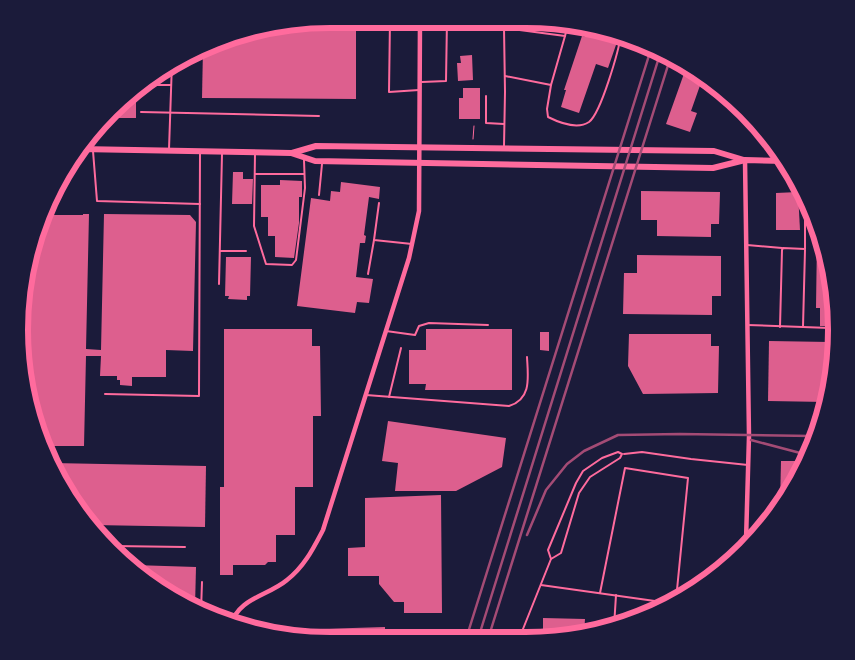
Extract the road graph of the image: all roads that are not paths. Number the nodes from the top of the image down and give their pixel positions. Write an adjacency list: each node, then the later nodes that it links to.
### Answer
1 (390, 28): 14 (lane)
2 (420, 28): 10 (street)
3 (447, 28): 10 (lane)
4 (504, 28): 6 (lane); 9 (lane)
5 (566, 30): 6 (lane)
6 (565, 36): 13 (lane)
7 (618, 43): 13 (lane)
8 (172, 72): 12 (lane)
9 (505, 76): 13 (lane); 19 (lane)
10 (419, 83): 14 (street)
11 (154, 84): 12 (lane)
12 (171, 85): 17 (lane)
13 (552, 86)
14 (419, 90): 20 (street)
15 (486, 96): 19 (lane)
16 (141, 112): 17 (lane)
17 (170, 113): 18 (lane); 24 (lane)
18 (319, 116)
19 (504, 124): 21 (lane)
20 (419, 147): 21 (main road); 28 (main road); 33 (street)
21 (504, 148): 30 (main road)
22 (87, 150): 23 (main road)
23 (93, 150): 24 (main road); 38 (lane)
24 (169, 151): 25 (main road)
25 (200, 152): 26 (main road); 38 (lane)
26 (222, 152): 27 (main road); 45 (lane)
27 (255, 153): 28 (main road); 34 (lane)
28 (291, 154): 29 (main road)
29 (304, 158): 31 (main road); 35 (lane)
30 (746, 160): 32 (main road); 33 (main road); 42 (street)
31 (322, 161): 33 (main road); 36 (lane)
32 (776, 161)
33 (419, 162): 41 (street)
34 (254, 174): 35 (lane); 35 (lane)
35 (304, 174)
36 (318, 195)
37 (379, 203): 40 (lane)
38 (200, 204): 57 (lane)
39 (805, 217): 44 (lane)
40 (374, 240): 41 (lane); 47 (lane)
41 (412, 244): 54 (street)
42 (747, 245): 43 (lane); 50 (street)
43 (783, 248): 44 (lane); 51 (lane)
44 (805, 249): 52 (lane)
45 (220, 251): 46 (lane); 48 (lane)
46 (246, 251)
47 (368, 274)
48 (219, 284)
49 (488, 325): 54 (lane)
50 (747, 325): 51 (lane); 61 (street)
51 (780, 327): 52 (lane)
52 (803, 328): 53 (lane)
53 (828, 328)
54 (386, 331): 58 (street)
55 (400, 348): 59 (lane)
56 (528, 356): 59 (lane)
57 (106, 394)
58 (366, 395): 59 (lane); 73 (street)
59 (389, 397)
60 (622, 454): 61 (lane); 65 (lane); 65 (lane)
61 (748, 465): 62 (street)
62 (746, 536)
63 (118, 546): 64 (lane)
64 (185, 547)
65 (551, 558): 67 (lane)
66 (202, 582): 72 (lane)
67 (541, 585): 69 (lane); 75 (lane)
68 (677, 592): 69 (lane)
69 (600, 593): 70 (lane)
70 (616, 595): 71 (lane); 74 (lane)
71 (658, 601)
72 (202, 604)
73 (234, 616)
74 (615, 618)
75 (522, 632)

